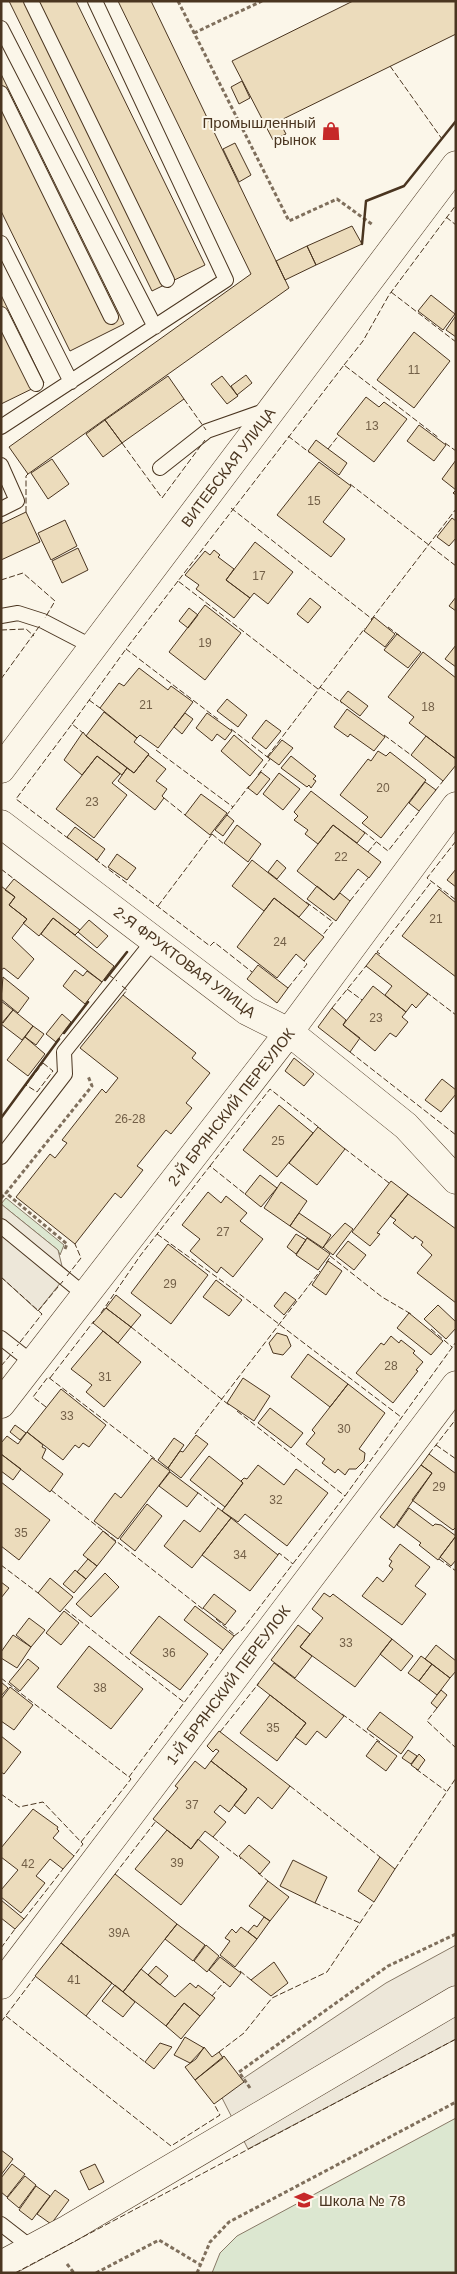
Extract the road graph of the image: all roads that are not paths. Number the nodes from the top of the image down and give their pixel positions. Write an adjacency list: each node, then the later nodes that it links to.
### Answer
1 (31, 1): 7 (lane)
2 (95, 1): 10 (lane)
3 (1, 28): 10 (lane)
4 (1, 93): 9 (lane)
5 (456, 165): 13 (street, ВИТЕБСКАЯ УЛИЦА)
6 (1, 243): 11 (lane)
7 (167, 280)
8 (1, 314): 12 (lane)
9 (111, 317)
10 (155, 327): 11 (lane)
11 (70, 382): 14 (lane)
12 (36, 384)
13 (273, 408): 16 (lane); 19 (street, ВИТЕБСКАЯ УЛИЦА)
14 (1, 427)
15 (1, 465): 17 (lane)
16 (160, 468)
17 (1, 509)
18 (1, 616): 19 (lane)
19 (93, 647): 20 (street, ВИТЕБСКАЯ УЛИЦА)
20 (1, 769)
21 (456, 806): 24 (street, 2-Й БРЯНСКИЙ ПЕРЕУЛОК)
22 (1, 824): 23 (street, 2-Я ФРУКТОВАЯ УЛИЦА)
23 (154, 940): 24 (street, 2-Я ФРУКТОВАЯ УЛИЦА); 25 (lane)
24 (289, 1032): 26 (street, 2-Я ФРУКТОВАЯ УЛИЦА); 28 (street, 2-Й БРЯНСКИЙ ПЕРЕУЛОК)
25 (1, 1157)
26 (456, 1180)
27 (1, 1226): 28 (lane)
28 (85, 1295): 30 (street, 2-Й БРЯНСКИЙ ПЕРЕУЛОК)
29 (1, 1338): 30 (lane)
30 (32, 1363): 32 (street, 2-Й БРЯНСКИЙ ПЕРЕУЛОК)
31 (456, 1385): 33 (street, 1-Й БРЯНСКИЙ ПЕРЕУЛОК)
32 (1, 1404)
33 (1, 1985)
34 (456, 2000): 36 (street)
35 (1, 2224): 36 (lane)
36 (32, 2248): 37 (street)
37 (1, 2265)

